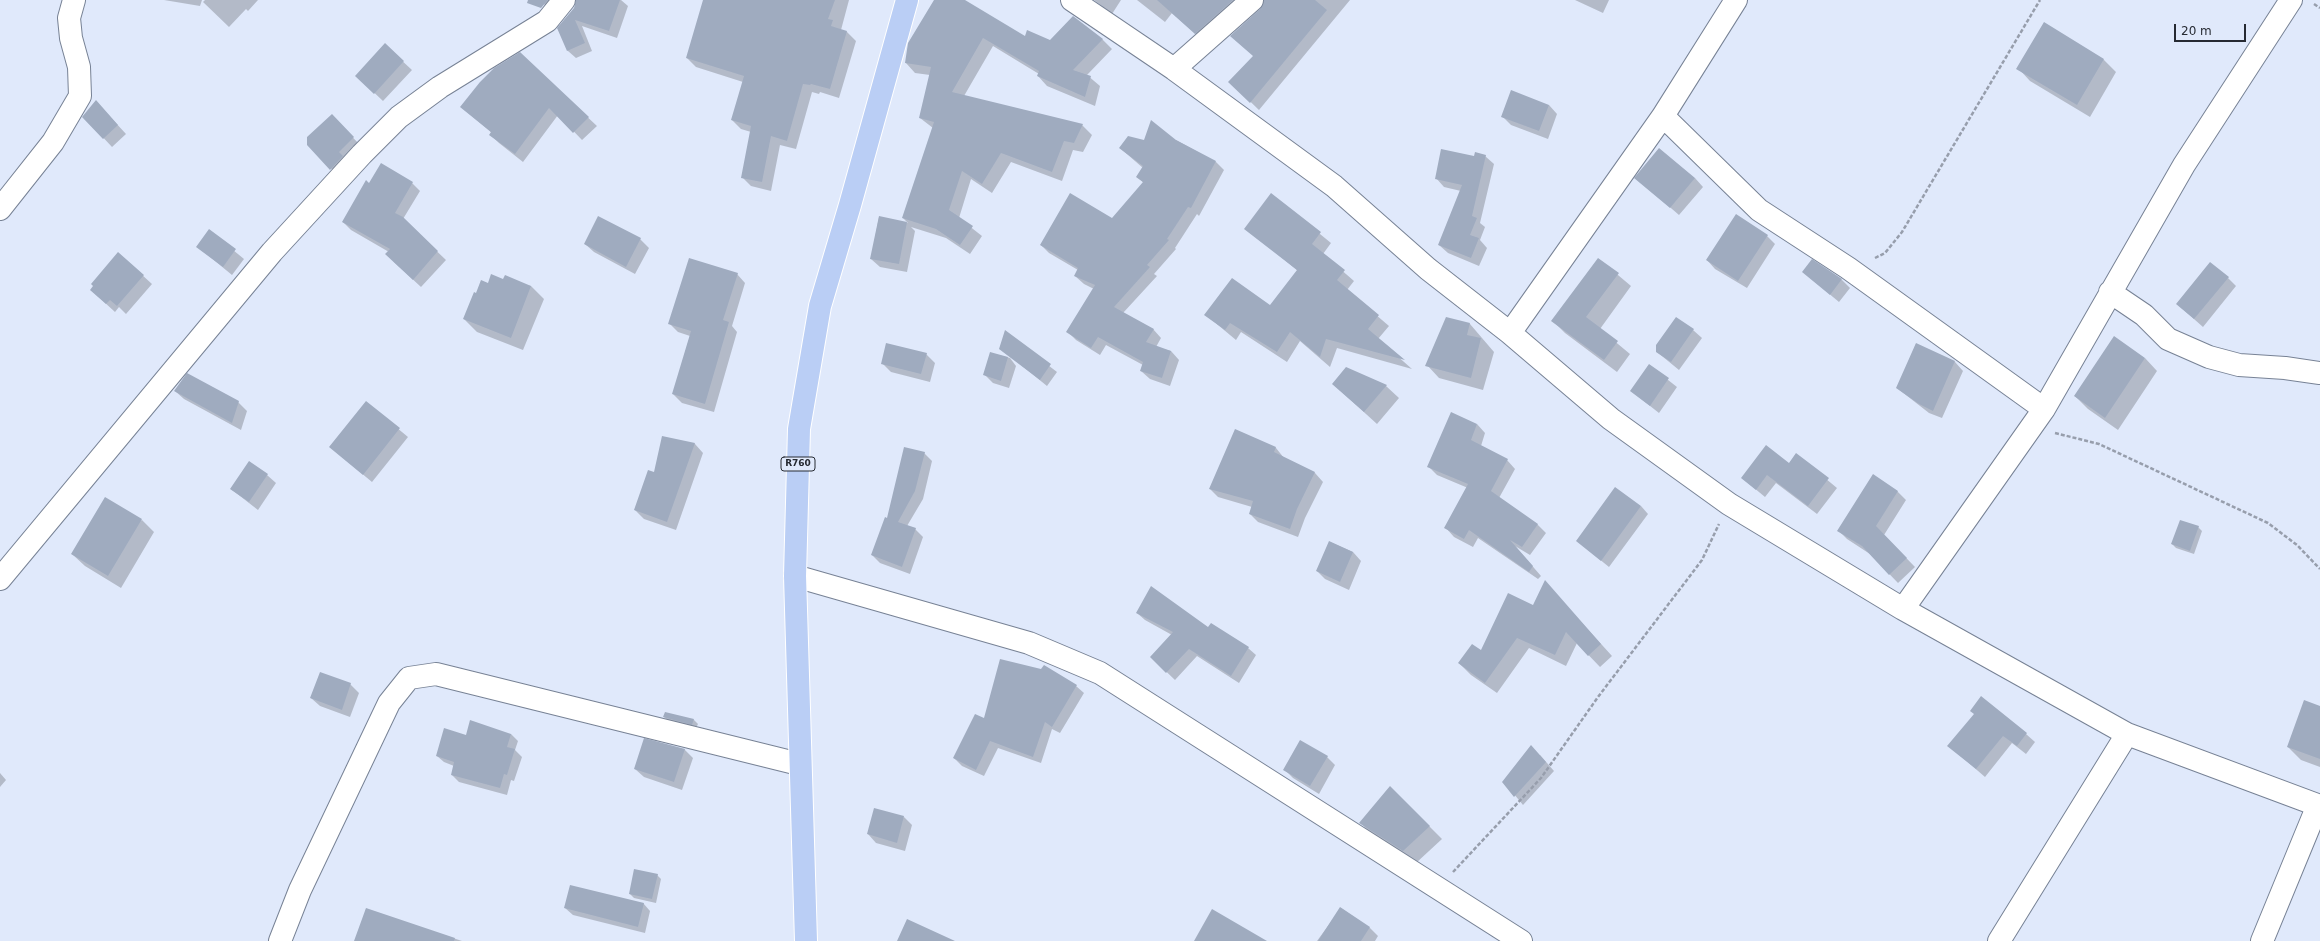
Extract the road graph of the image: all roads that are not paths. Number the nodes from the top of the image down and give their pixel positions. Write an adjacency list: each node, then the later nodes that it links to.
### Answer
1 (74, 0): 10 (street)
2 (564, 0): 16 (street)
3 (907, 0): 15 (main road, R760)
4 (1072, 0): 8 (street)
5 (1252, 0): 8 (street)
6 (1736, 0): 9 (street)
7 (2291, 0): 11 (street)
8 (1174, 69): 12 (street)
9 (1663, 116): 12 (street); 14 (street)
10 (0, 209)
11 (2110, 292): 13 (street); 14 (street)
12 (1510, 333): 17 (street)
13 (2320, 373)
14 (2044, 409): 17 (street)
15 (795, 576): 19 (main road, R760); 23 (street)
16 (0, 579)
17 (1903, 609): 18 (street)
18 (2128, 734): 20 (street); 24 (street)
19 (799, 764): 21 (street); 22 (main road, R760)
20 (2319, 806): 25 (street)
21 (280, 941)
22 (806, 941)
23 (1521, 941)
24 (1999, 941)
25 (2262, 941)

